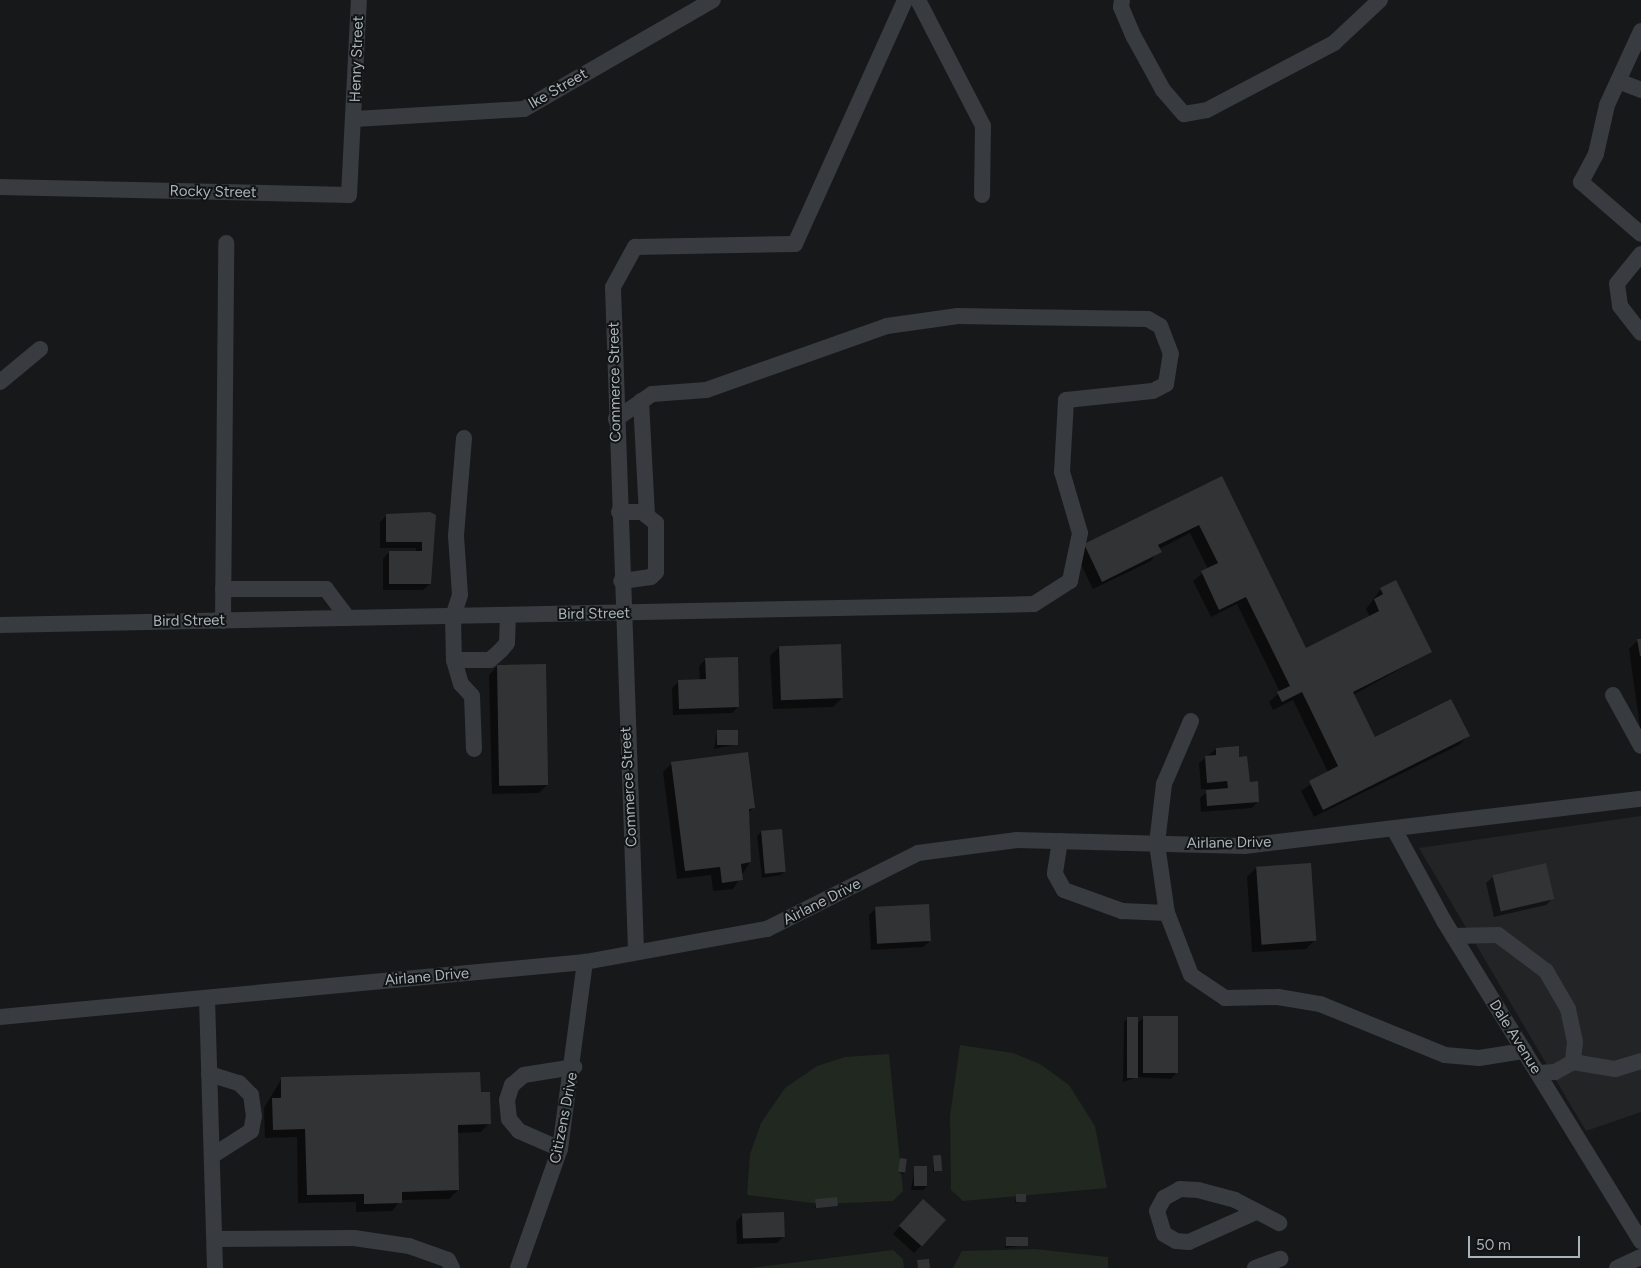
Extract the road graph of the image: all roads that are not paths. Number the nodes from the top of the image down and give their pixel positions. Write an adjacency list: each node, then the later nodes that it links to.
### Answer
1 (359, 0): 10 (street, Henry Street)
2 (713, 0): 10 (street, Ike Street)
3 (905, 0): 20 (street, Commerce Street)
4 (918, 0): 12 (street)
5 (1122, 0): 6 (street)
6 (1380, 0)
7 (1641, 31): 8 (street)
8 (1618, 81): 9 (street); 13 (street)
9 (1641, 90)
10 (355, 118): 11 (street, Rocky Street)
11 (0, 187)
12 (982, 195)
13 (1641, 234)
14 (226, 243): 25 (street)
15 (1641, 254): 16 (street)
16 (1641, 333)
17 (40, 349): 18 (street)
18 (0, 382)
19 (641, 401): 20 (street); 23 (street); 26 (street, Bird Street)
20 (616, 419): 22 (street, Commerce Street)
21 (464, 438): 28 (street)
22 (619, 512): 23 (street); 24 (street, Commerce Street)
23 (647, 514): 24 (street)
24 (621, 581): 26 (street, Commerce Street)
25 (223, 589): 29 (street); 30 (street)
26 (621, 613): 27 (street, Bird Street); 43 (street, Commerce Street)
27 (508, 616): 28 (street, Bird Street); 32 (street)
28 (453, 617): 29 (street, Bird Street); 32 (street)
29 (348, 618): 30 (street, Bird Street)
30 (223, 621): 31 (street, Bird Street)
31 (0, 625)
32 (454, 660): 36 (street)
33 (1613, 696): 35 (street)
34 (1191, 721): 40 (street)
35 (1641, 746)
36 (474, 749)
37 (1641, 799): 38 (street, Airlane Drive)
38 (1394, 829): 40 (street, Airlane Drive); 42 (street, Dale Avenue)
39 (1060, 841): 40 (street, Airlane Drive); 41 (street); 43 (street, Airlane Drive)
40 (1157, 844): 41 (street)
41 (1168, 913): 47 (street)
42 (1453, 936): 47 (street, Dale Avenue); 49 (street)
43 (636, 950): 44 (street, Airlane Drive)
44 (585, 962): 45 (street, Airlane Drive); 50 (street, Citizens Drive)
45 (207, 998): 46 (street, Airlane Drive); 52 (street)
46 (0, 1017)
47 (1524, 1051): 51 (street, Dale Avenue)
48 (1641, 1060): 49 (street)
49 (1573, 1062): 51 (street)
50 (574, 1067): 53 (street, Citizens Drive); 53 (street)
51 (1538, 1073): 58 (street, Dale Avenue)
52 (210, 1074): 54 (street); 54 (street)
53 (560, 1149): 63 (street, Citizens Drive)
54 (212, 1156): 57 (street)
55 (1256, 1212): 55 (street); 56 (street)
56 (1279, 1223)
57 (215, 1239): 61 (street); 62 (street)
58 (1641, 1241)
59 (1641, 1257): 65 (street)
60 (1280, 1259): 64 (street)
61 (215, 1268)
62 (452, 1268)
63 (518, 1268)
64 (1255, 1268)
65 (1617, 1268)

